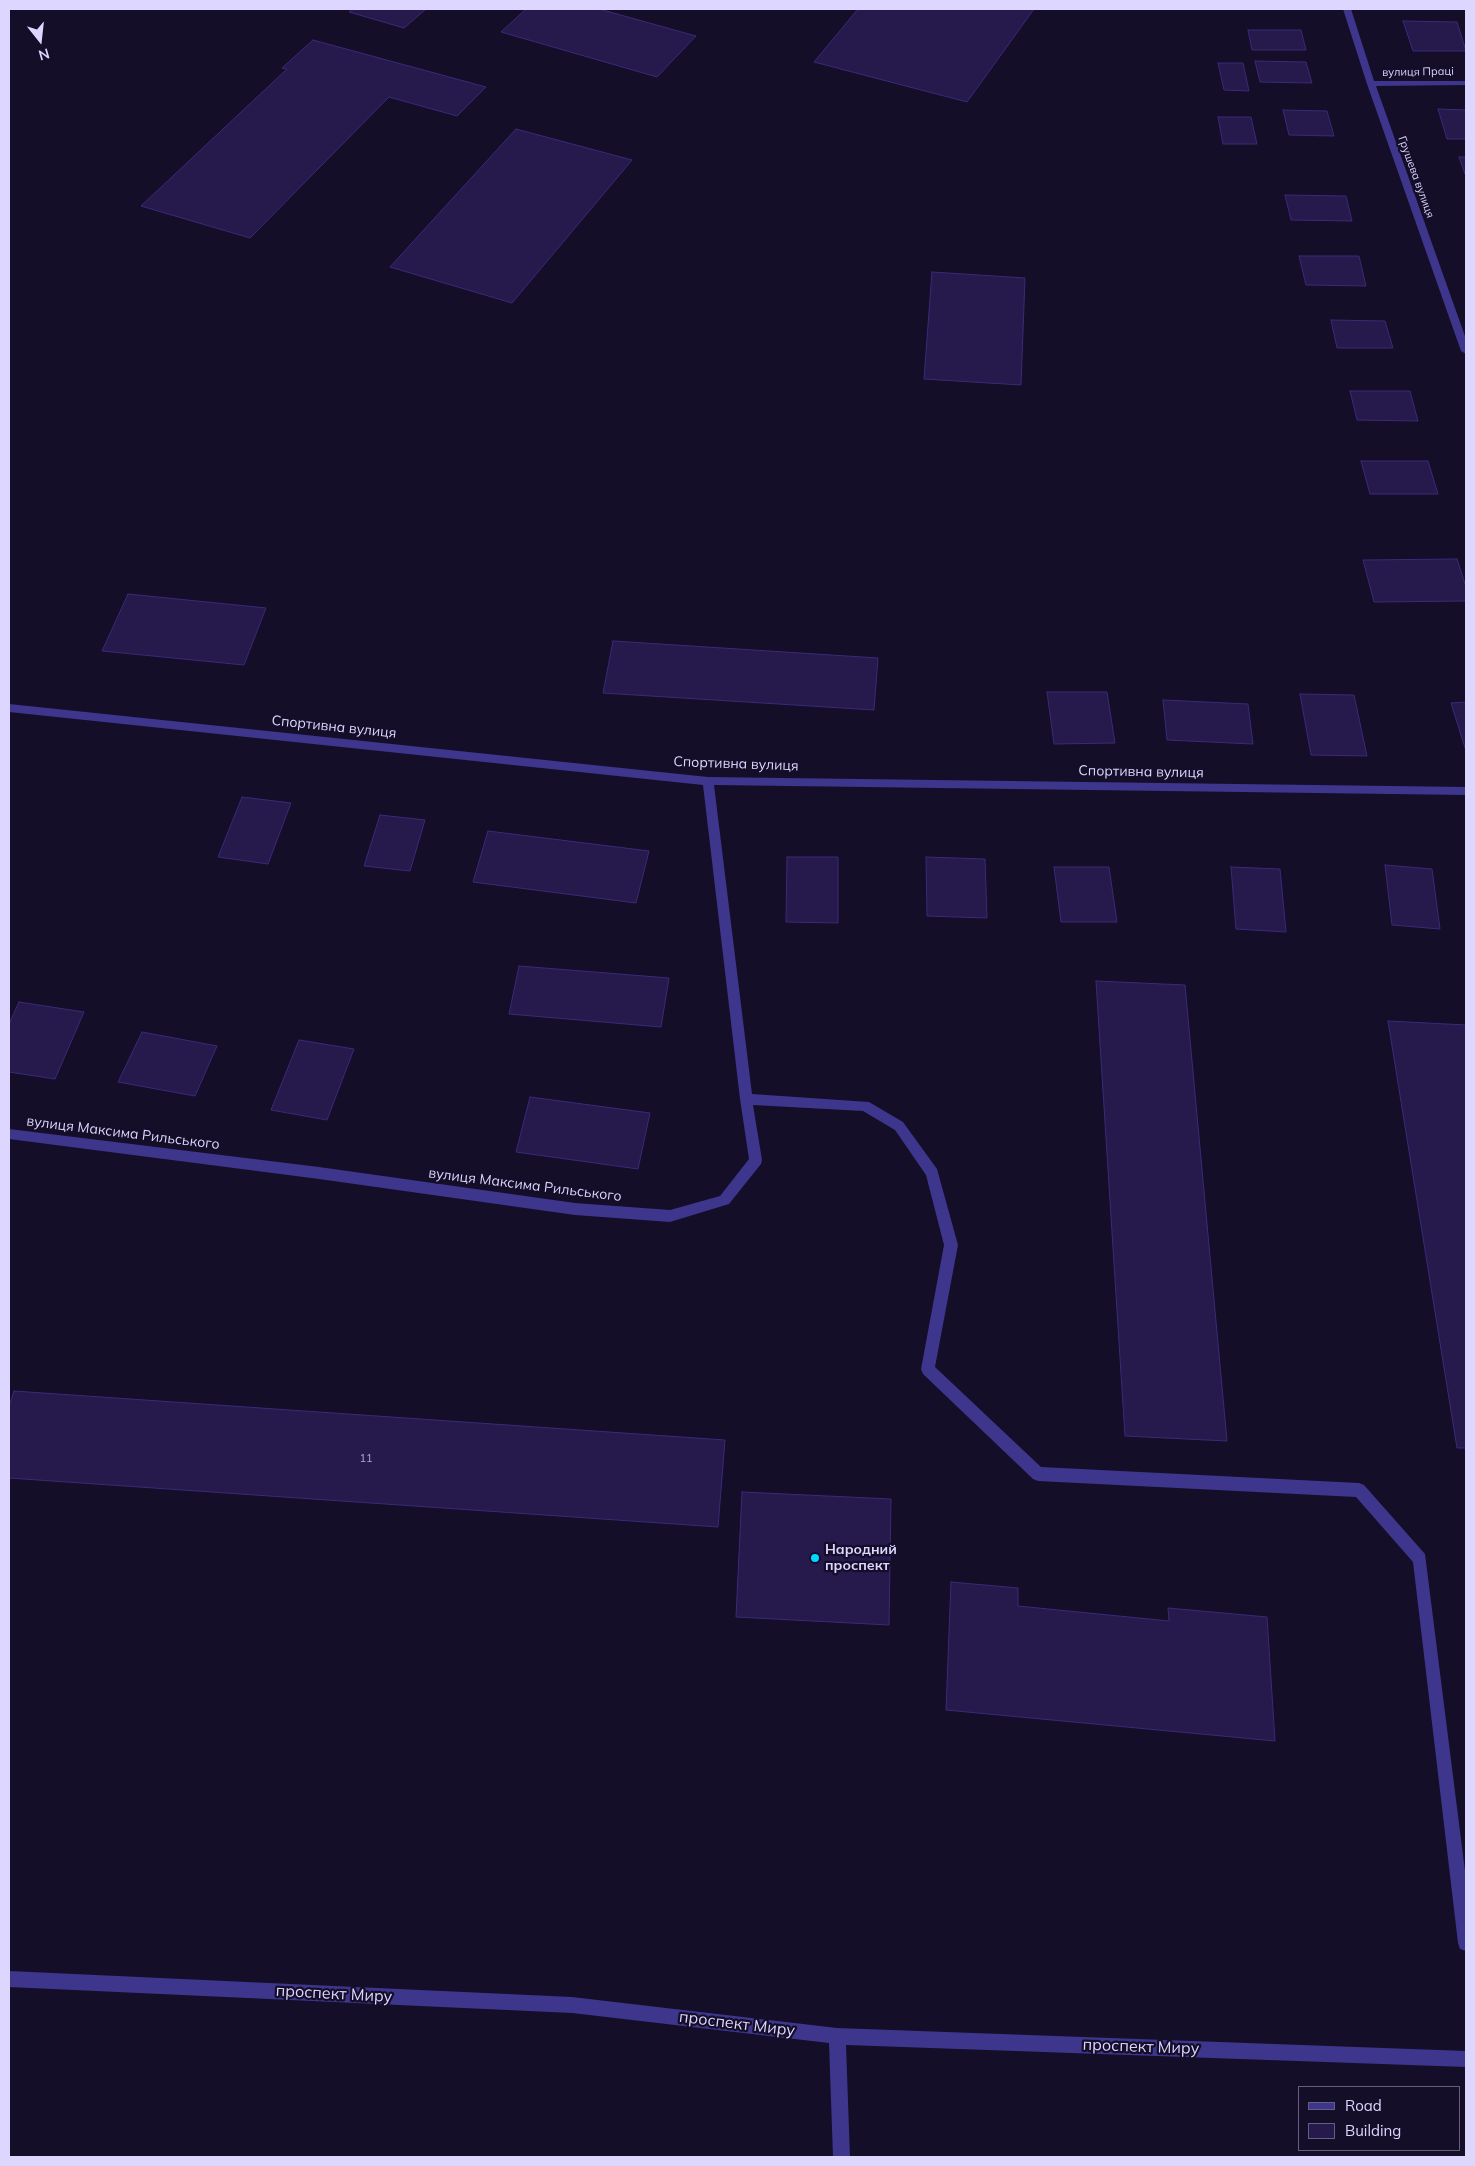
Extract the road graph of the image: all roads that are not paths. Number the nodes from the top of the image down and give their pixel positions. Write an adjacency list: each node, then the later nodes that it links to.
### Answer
1 (1347, 9): 3 (street, Грушева вулиця)
2 (1466, 83): 3 (street, вулиця Праці)
3 (1371, 84): 4 (street, Грушева вулиця)
4 (1466, 351)
5 (9, 708): 6 (street, Спортивна вулиця)
6 (708, 781): 7 (street, Спортивна вулиця); 8 (street, вулиця Максима Рильського)
7 (1466, 792)
8 (746, 1099): 9 (street, вулиця Максима Рильського); 10 (street)
9 (9, 1134)
10 (1466, 1943)
11 (9, 1979): 12 (street, проспект Миру)
12 (838, 2036): 13 (street, проспект Миру); 14 (street)
13 (1466, 2060)
14 (841, 2157)

